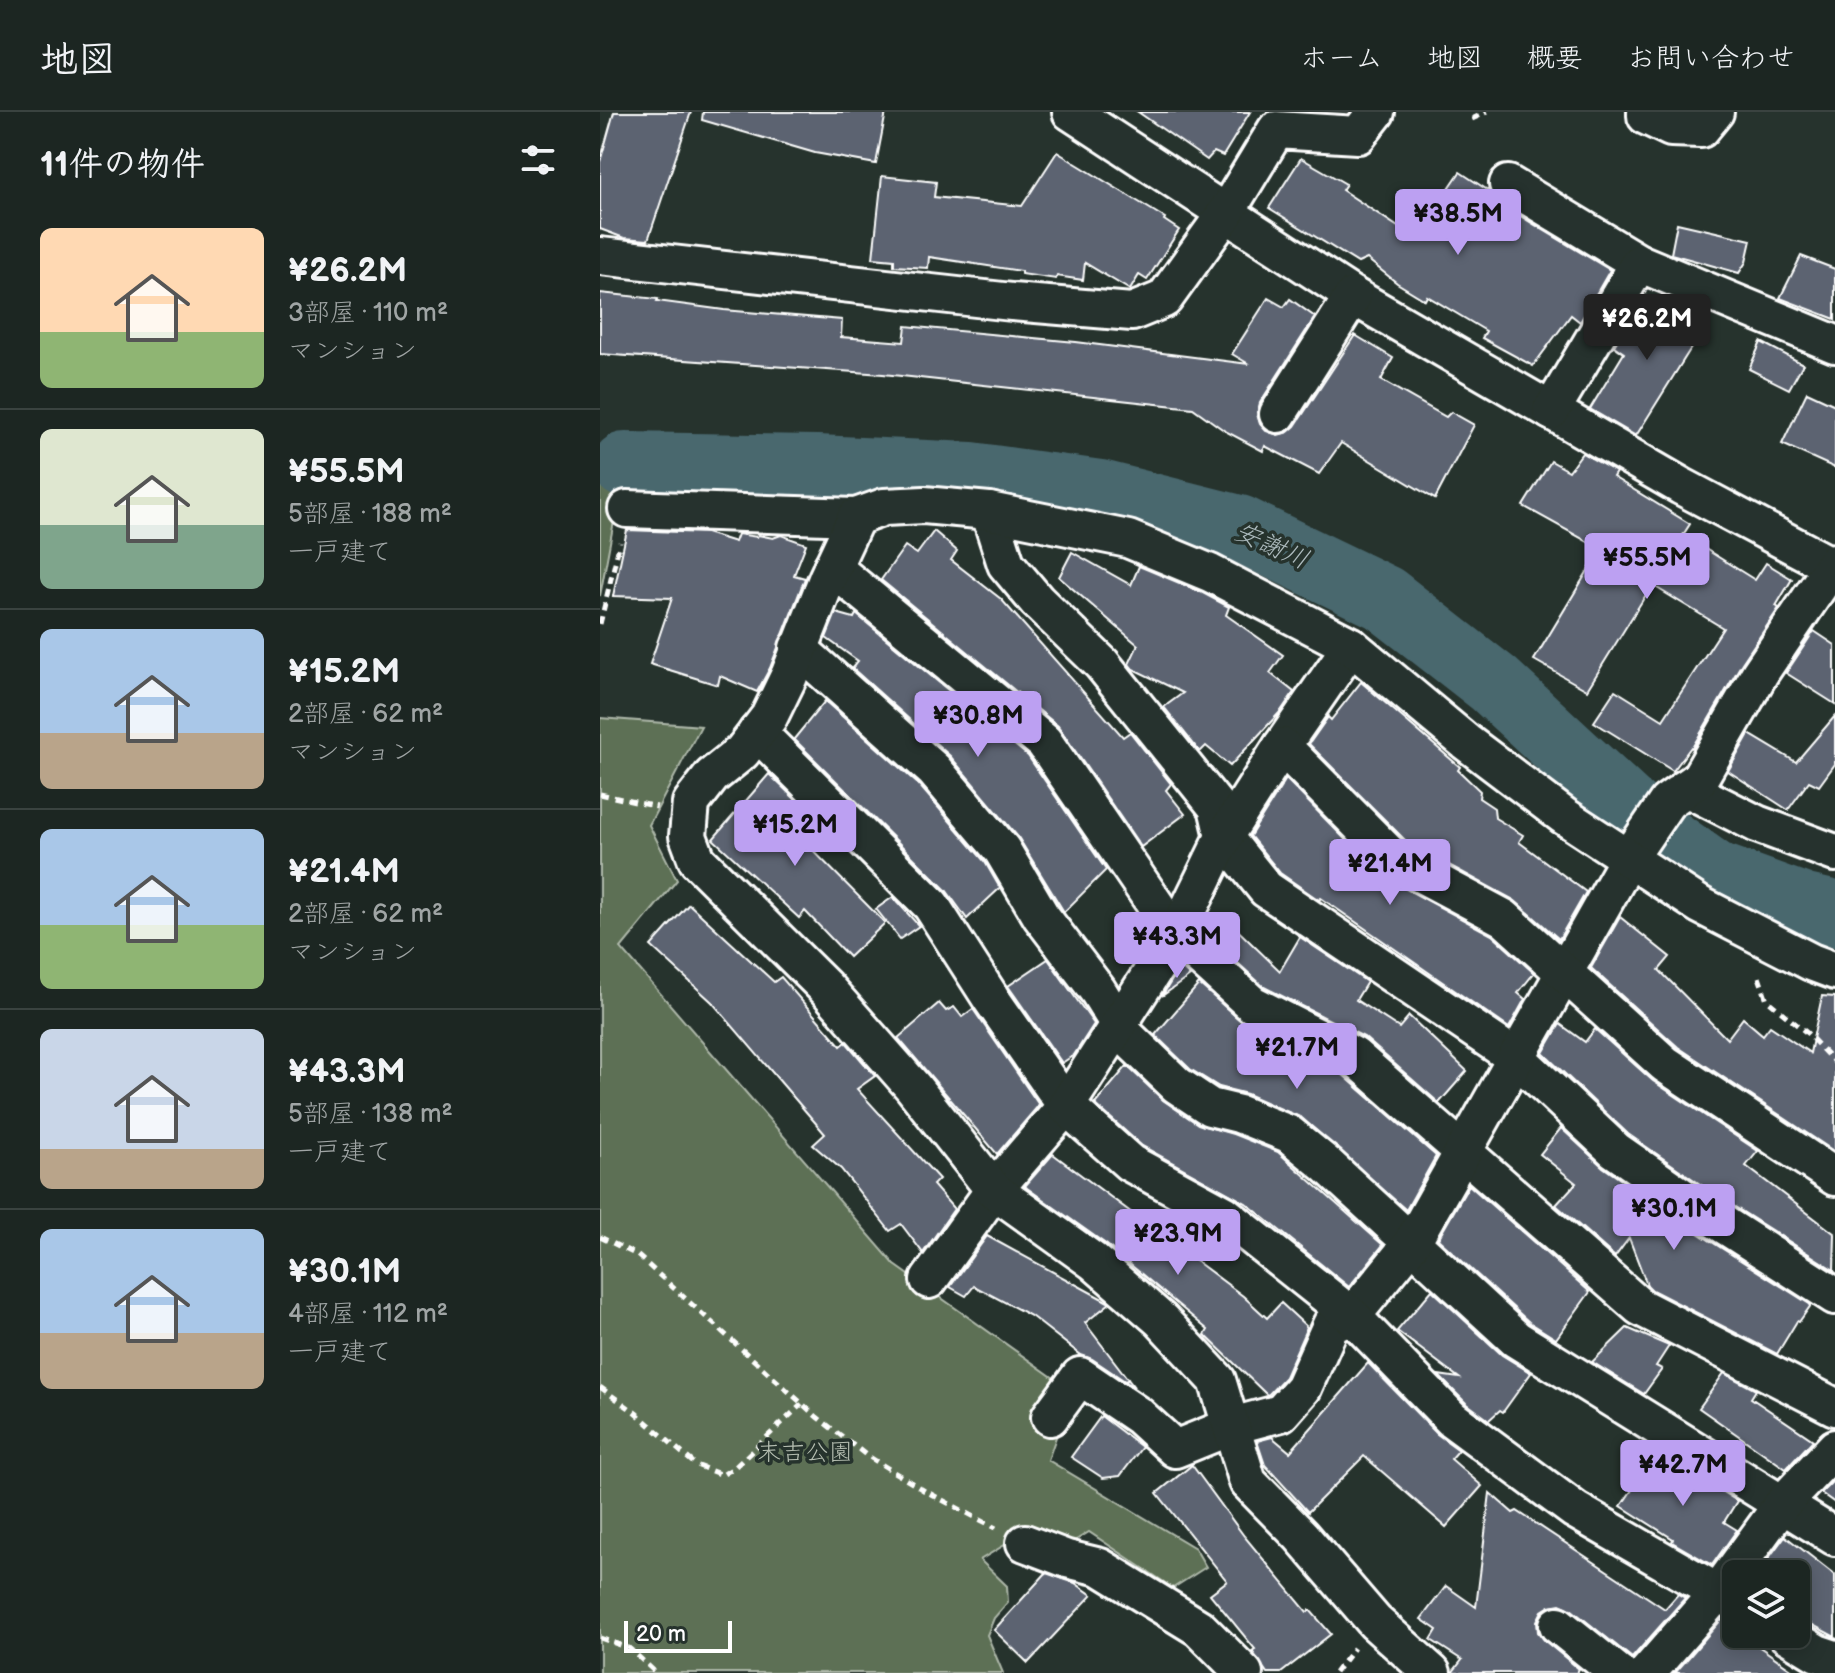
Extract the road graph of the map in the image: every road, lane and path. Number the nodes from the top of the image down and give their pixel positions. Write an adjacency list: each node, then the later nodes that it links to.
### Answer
1 (1071, 112): 8 (street)
2 (1376, 112): 8 (street)
3 (1487, 112): 6 (path)
4 (1646, 112): 5 (street)
5 (1715, 112)
6 (1472, 119)
7 (1508, 184): 10 (street)
8 (1225, 214): 9 (street); 11 (street)
9 (600, 256)
10 (1639, 263): 12 (street); 13 (street)
11 (1353, 296): 13 (street); 14 (street)
12 (1835, 344)
13 (1551, 411): 18 (street)
14 (1278, 414)
15 (627, 509): 17 (street); 20 (path)
16 (989, 511): 17 (street); 21 (street); 28 (street)
17 (856, 517): 19 (street)
18 (1834, 564): 26 (street)
19 (832, 567): 22 (street); 32 (street)
20 (600, 624)
21 (1351, 646): 24 (street); 29 (street)
22 (798, 648): 23 (street); 35 (street)
23 (757, 732): 27 (street); 38 (street)
24 (1282, 746): 28 (street); 34 (street)
25 (600, 794): 27 (path)
26 (1677, 795): 29 (street); 30 (street)
27 (689, 814): 41 (street)
28 (1224, 837): 32 (street); 36 (street)
29 (1635, 850): 31 (street); 34 (street)
30 (1835, 853)
31 (1742, 927): 33 (street); 37 (path)
32 (1176, 935): 35 (street); 39 (street)
33 (1835, 971)
34 (1565, 973): 36 (street); 40 (street)
35 (1120, 1026): 38 (street); 43 (street)
36 (1518, 1059): 39 (street); 45 (street)
37 (1835, 1063)
38 (1066, 1106): 41 (street); 46 (street)
39 (1464, 1153): 43 (street); 49 (street)
40 (1835, 1177)
41 (994, 1190): 44 (street); 51 (street)
42 (600, 1237): 48 (path)
43 (1411, 1244): 46 (street); 53 (street)
44 (929, 1280)
45 (1835, 1296)
46 (1352, 1316): 51 (street); 57 (street)
47 (600, 1387): 48 (path)
48 (802, 1404): 55 (path)
49 (1835, 1407)
50 (1050, 1417): 51 (street)
51 (1232, 1426): 65 (street)
52 (1835, 1448): 53 (street)
53 (1783, 1503): 54 (street); 56 (street)
54 (1835, 1537)
55 (1025, 1543): 64 (street)
56 (1749, 1560)
57 (1722, 1595)
58 (1722, 1603): 67 (street)
59 (1558, 1625): 66 (street)
60 (600, 1638): 63 (path)
61 (1809, 1648): 62 (street)
62 (1835, 1659)
63 (656, 1673)
64 (1244, 1673)
65 (1432, 1673)
66 (1618, 1673)
67 (1647, 1673)

